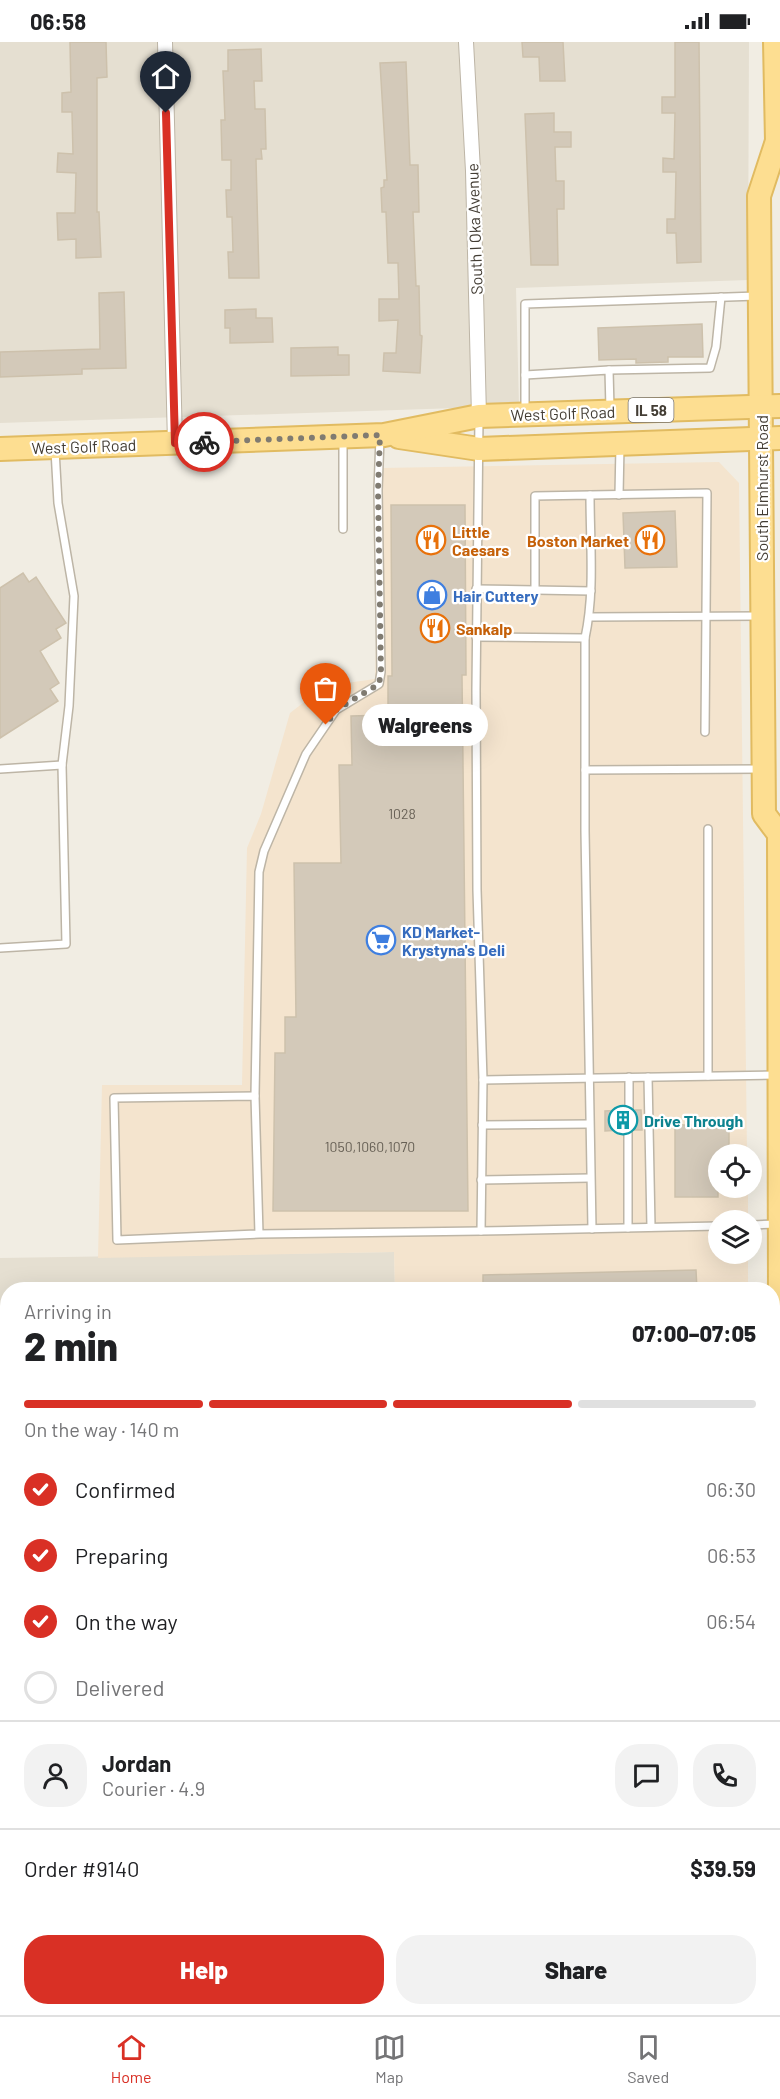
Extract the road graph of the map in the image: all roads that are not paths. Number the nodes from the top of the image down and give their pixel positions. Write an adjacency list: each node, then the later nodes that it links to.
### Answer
1 (165, 42): 16 (street)
2 (466, 42): 12 (street, South I Oka Avenue)
3 (775, 42): 4 (main road, South Elmhurst Road)
4 (778, 147): 5 (main road, South Elmhurst Road)
5 (760, 296): 6 (lane); 9 (main road, South Elmhurst Road)
6 (721, 297): 7 (lane); 8 (lane)
7 (609, 370): 8 (lane); 10 (lane)
8 (525, 375): 11 (lane)
9 (770, 407): 10 (main road, West Golf Road / IL 58); 15 (main road, South Elmhurst Road)
10 (610, 412): 11 (main road, West Golf Road / IL 58)
11 (525, 414): 12 (main road, West Golf Road / IL 58)
12 (479, 416): 13 (main road, West Golf Road / IL 58); 20 (lane)
13 (382, 435): 14 (main road, West Golf Road / IL 58); 20 (main road, West Golf Road / IL 58); 47 (lane)
14 (343, 437): 16 (main road, West Golf Road / IL 58); 23 (lane)
15 (771, 438): 17 (main road, West Golf Road / IL 58); 27 (main road, South Elmhurst Road)
16 (175, 443): 18 (main road, West Golf Road / IL 58)
17 (621, 444): 20 (main road, West Golf Road / IL 58); 22 (lane)
18 (55, 447): 19 (main road, West Golf Road / IL 58); 33 (lane)
19 (0, 449)
20 (479, 449): 24 (lane)
21 (590, 495): 22 (lane); 25 (lane); 26 (lane)
22 (619, 495): 29 (lane)
23 (343, 530)
24 (476, 589): 25 (lane); 30 (lane)
25 (535, 590): 26 (lane)
26 (591, 591): 28 (lane)
27 (762, 616): 29 (lane); 35 (main road, South Elmhurst Road)
28 (590, 617): 29 (lane); 31 (lane)
29 (706, 617): 32 (lane)
30 (476, 637): 31 (lane); 46 (lane)
31 (585, 638): 36 (lane)
32 (705, 732)
33 (63, 765): 34 (lane); 39 (lane)
34 (0, 769)
35 (764, 769): 36 (lane); 38 (main road, South Elmhurst Road)
36 (585, 770): 45 (lane)
37 (708, 829): 42 (lane)
38 (780, 833): 40 (main road, South Elmhurst Road)
39 (0, 948)
40 (779, 1011): 41 (main road, South Elmhurst Road)
41 (779, 1065): 42 (lane); 54 (main road, South Elmhurst Road)
42 (708, 1076): 44 (lane)
43 (629, 1077): 44 (lane); 45 (lane); 48 (lane)
44 (648, 1077): 58 (lane)
45 (588, 1079): 46 (lane); 49 (lane)
46 (483, 1080): 50 (lane)
47 (255, 1096): 61 (lane); 61 (lane)
48 (629, 1110)
49 (589, 1124): 50 (lane); 52 (lane)
50 (482, 1125): 53 (lane)
51 (628, 1130): 57 (lane)
52 (590, 1178): 53 (lane); 59 (lane)
53 (482, 1180): 60 (lane)
54 (779, 1224): 55 (lane); 62 (main road, South Elmhurst Road)
55 (762, 1225)
56 (708, 1226): 58 (lane)
57 (628, 1227): 58 (lane); 59 (lane)
58 (651, 1227)
59 (592, 1229): 60 (lane)
60 (481, 1231): 61 (lane)
61 (259, 1234)
62 (780, 1282)

